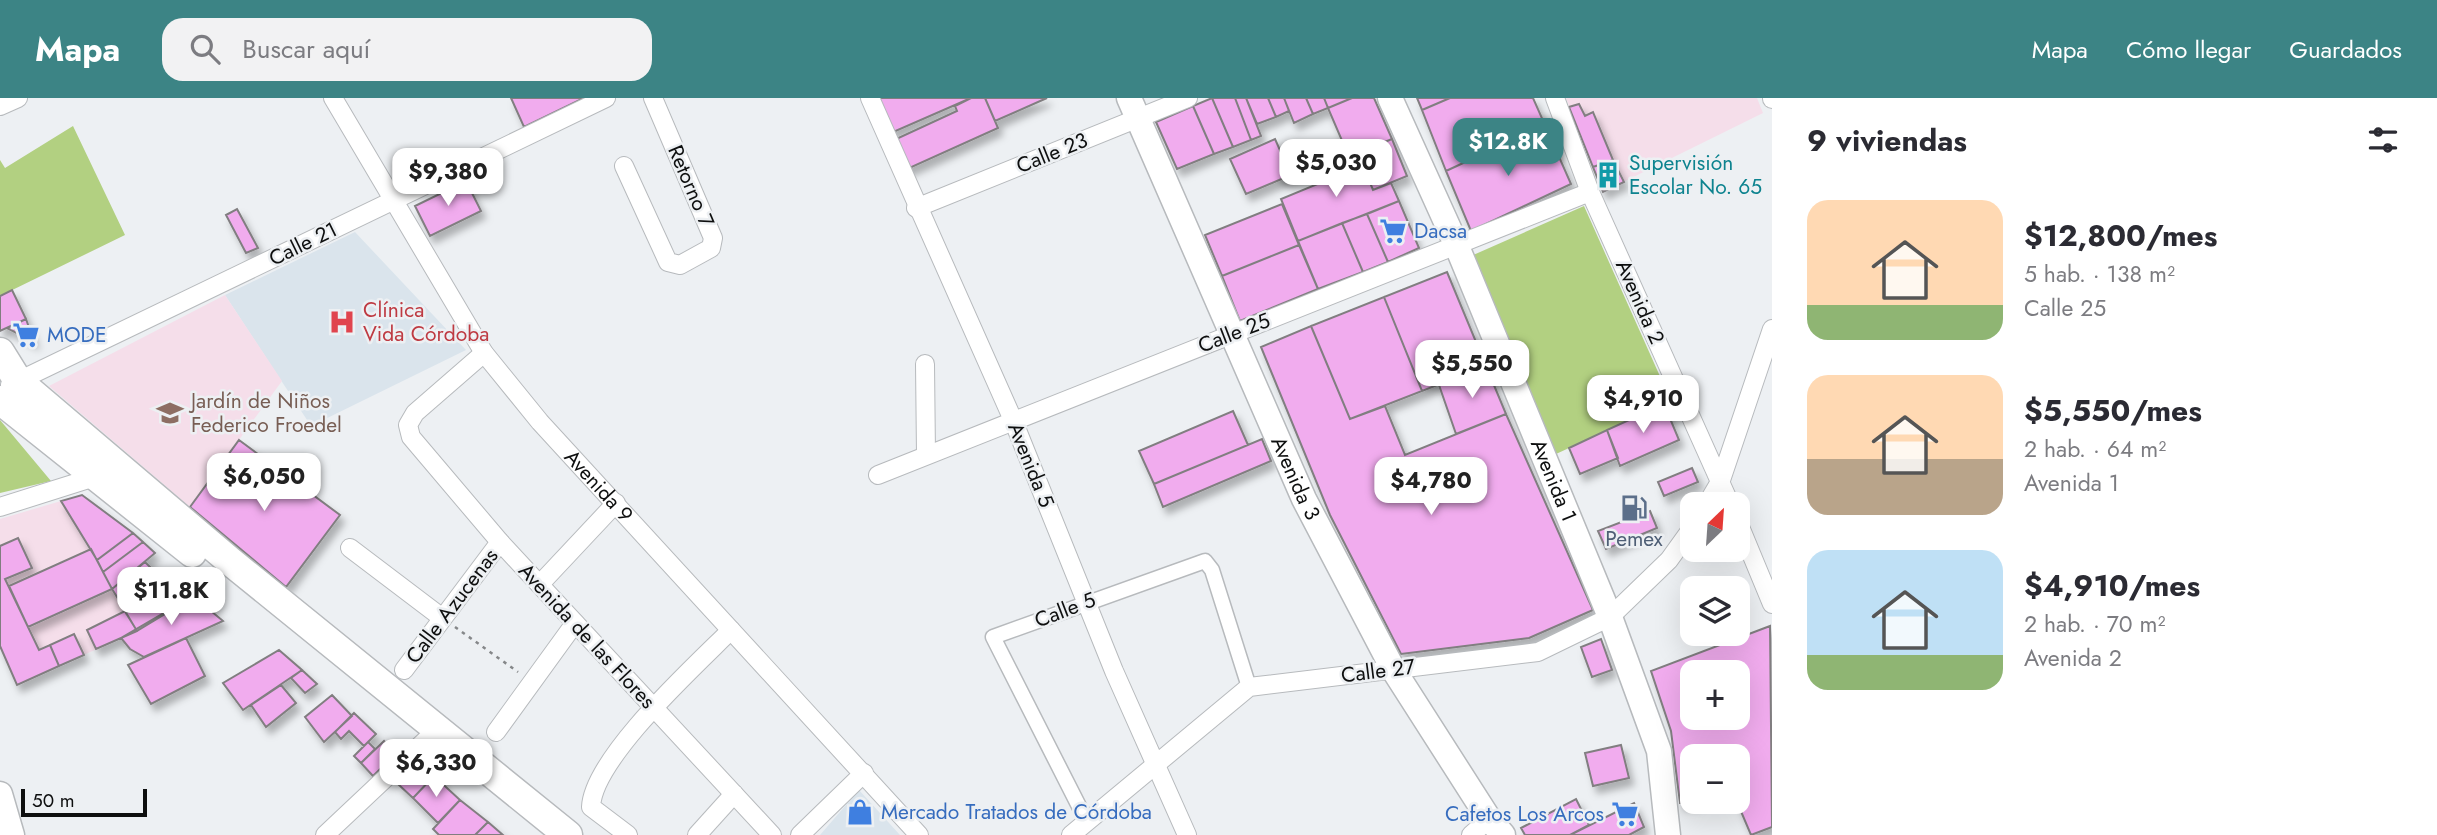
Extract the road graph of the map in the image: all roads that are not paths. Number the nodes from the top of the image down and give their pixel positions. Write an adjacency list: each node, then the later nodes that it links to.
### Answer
1 (18, 98): 9 (street)
2 (333, 98): 13 (street, Avenida 9)
3 (606, 98): 13 (street, Calle 21)
4 (653, 98): 11 (street, Retorno 7)
5 (870, 98): 14 (street, Avenida 5)
6 (1188, 98): 10 (street, Calle 23)
7 (1390, 98): 15 (main road, Avenida 1)
8 (1556, 98): 12 (street, Avenida 2)
9 (0, 106)
10 (1133, 108): 14 (street, Calle 23); 17 (main road, Avenida 3)
11 (624, 166)
12 (1590, 192): 15 (street, Calle 25); 26 (street, Avenida 2)
13 (396, 199): 19 (street, Avenida 9); 21 (street, Calle 21)
14 (916, 208): 22 (street, Avenida 5)
15 (1456, 244): 17 (street, Calle 25); 40 (main road, Avenida 1)
16 (1772, 329): 26 (street)
17 (1234, 333): 22 (street, Calle 25); 43 (main road, Avenida 3)
18 (0, 352): 21 (main road)
19 (484, 353): 29 (street, Avenida 9); 31 (street, Avenida de las Flores)
20 (925, 364): 23 (street)
21 (6, 391): 25 (main road); 35 (main road)
22 (1013, 421): 23 (street, Calle 25); 37 (street, Avenida 5)
23 (926, 455): 24 (street, Calle 25)
24 (878, 475)
25 (96, 477): 30 (street); 35 (main road)
26 (1721, 480): 27 (street); 28 (street, Avenida 2)
27 (1714, 492)
28 (1726, 492)
29 (616, 503): 36 (street); 42 (street, Avenida 9)
30 (0, 507)
31 (500, 542): 36 (street, Avenida de las Flores); 39 (street, Calle Azucenas)
32 (1680, 545): 40 (street, Calle 27)
33 (350, 548): 39 (street)
34 (1750, 551): 38 (street)
35 (225, 568): 48 (main road); 58 (main road)
36 (540, 584): 41 (street, Avenida de las Flores)
37 (1086, 601): 45 (street, Calle 5); 49 (street, Avenida 5); 53 (street, Calle 5)
38 (1772, 604)
39 (441, 617): 44 (street, Calle Azucenas)
40 (1610, 617): 43 (street, Calle 27); 66 (main road, Avenida 1)
41 (575, 623): 46 (street, Avenida de las Flores); 47 (street)
42 (731, 630): 46 (street); 50 (street, Avenida 9)
43 (1393, 669): 45 (street, Calle 27); 54 (main road, Avenida 3)
44 (404, 670)
45 (1249, 687): 49 (street)
46 (654, 707): 52 (street, Avenida de las Flores); 59 (street)
47 (496, 732)
48 (427, 739): 56 (street); 57 (main road)
49 (1155, 762): 53 (street); 65 (street, Avenida 5)
50 (864, 773): 62 (street); 63 (street, Avenida 9)
51 (0, 794): 55 (main road)
52 (733, 794): 60 (street); 61 (street, Avenida de las Flores)
53 (1086, 820): 64 (street)
54 (1488, 830)
55 (12, 835)
56 (325, 835)
57 (539, 835)
58 (568, 835)
59 (628, 835)
60 (697, 835)
61 (772, 835)
62 (800, 835)
63 (919, 835)
64 (1070, 835)
65 (1186, 835)
66 (1668, 835)

